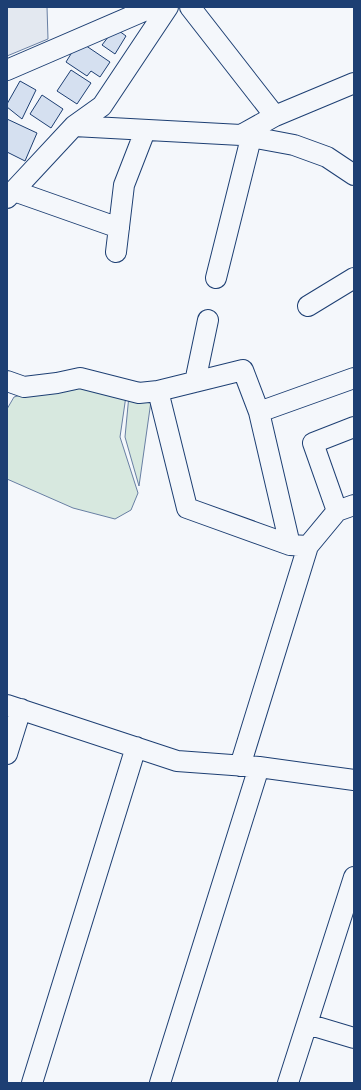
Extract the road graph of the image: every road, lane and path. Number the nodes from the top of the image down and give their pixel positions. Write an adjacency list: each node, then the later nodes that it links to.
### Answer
1 (153, 7): 4 (street)
2 (168, 7): 7 (street)
3 (190, 7): 6 (street)
4 (7, 70)
5 (354, 83): 6 (street)
6 (275, 116): 9 (street)
7 (74, 126): 8 (street); 11 (street)
8 (145, 131): 9 (street); 12 (street)
9 (246, 137): 10 (street); 14 (street)
10 (350, 167)
11 (10, 195): 12 (street)
12 (119, 228): 13 (street)
13 (116, 252)
14 (216, 278)
15 (354, 278): 16 (street)
16 (308, 306)
17 (208, 320): 20 (street)
18 (354, 378): 22 (street)
19 (7, 381): 21 (street)
20 (195, 382): 21 (street); 22 (street)
21 (158, 391): 25 (street)
22 (259, 412): 25 (street)
23 (354, 427): 24 (street)
24 (346, 508): 25 (street)
25 (299, 546): 29 (street)
26 (14, 707): 27 (street); 28 (street)
27 (136, 747): 29 (street); 34 (street)
28 (7, 754)
29 (249, 766): 30 (street); 35 (street)
30 (354, 780)
31 (354, 877): 32 (street)
32 (307, 1024): 33 (street); 36 (street)
33 (354, 1038)
34 (32, 1083)
35 (160, 1083)
36 (288, 1083)

